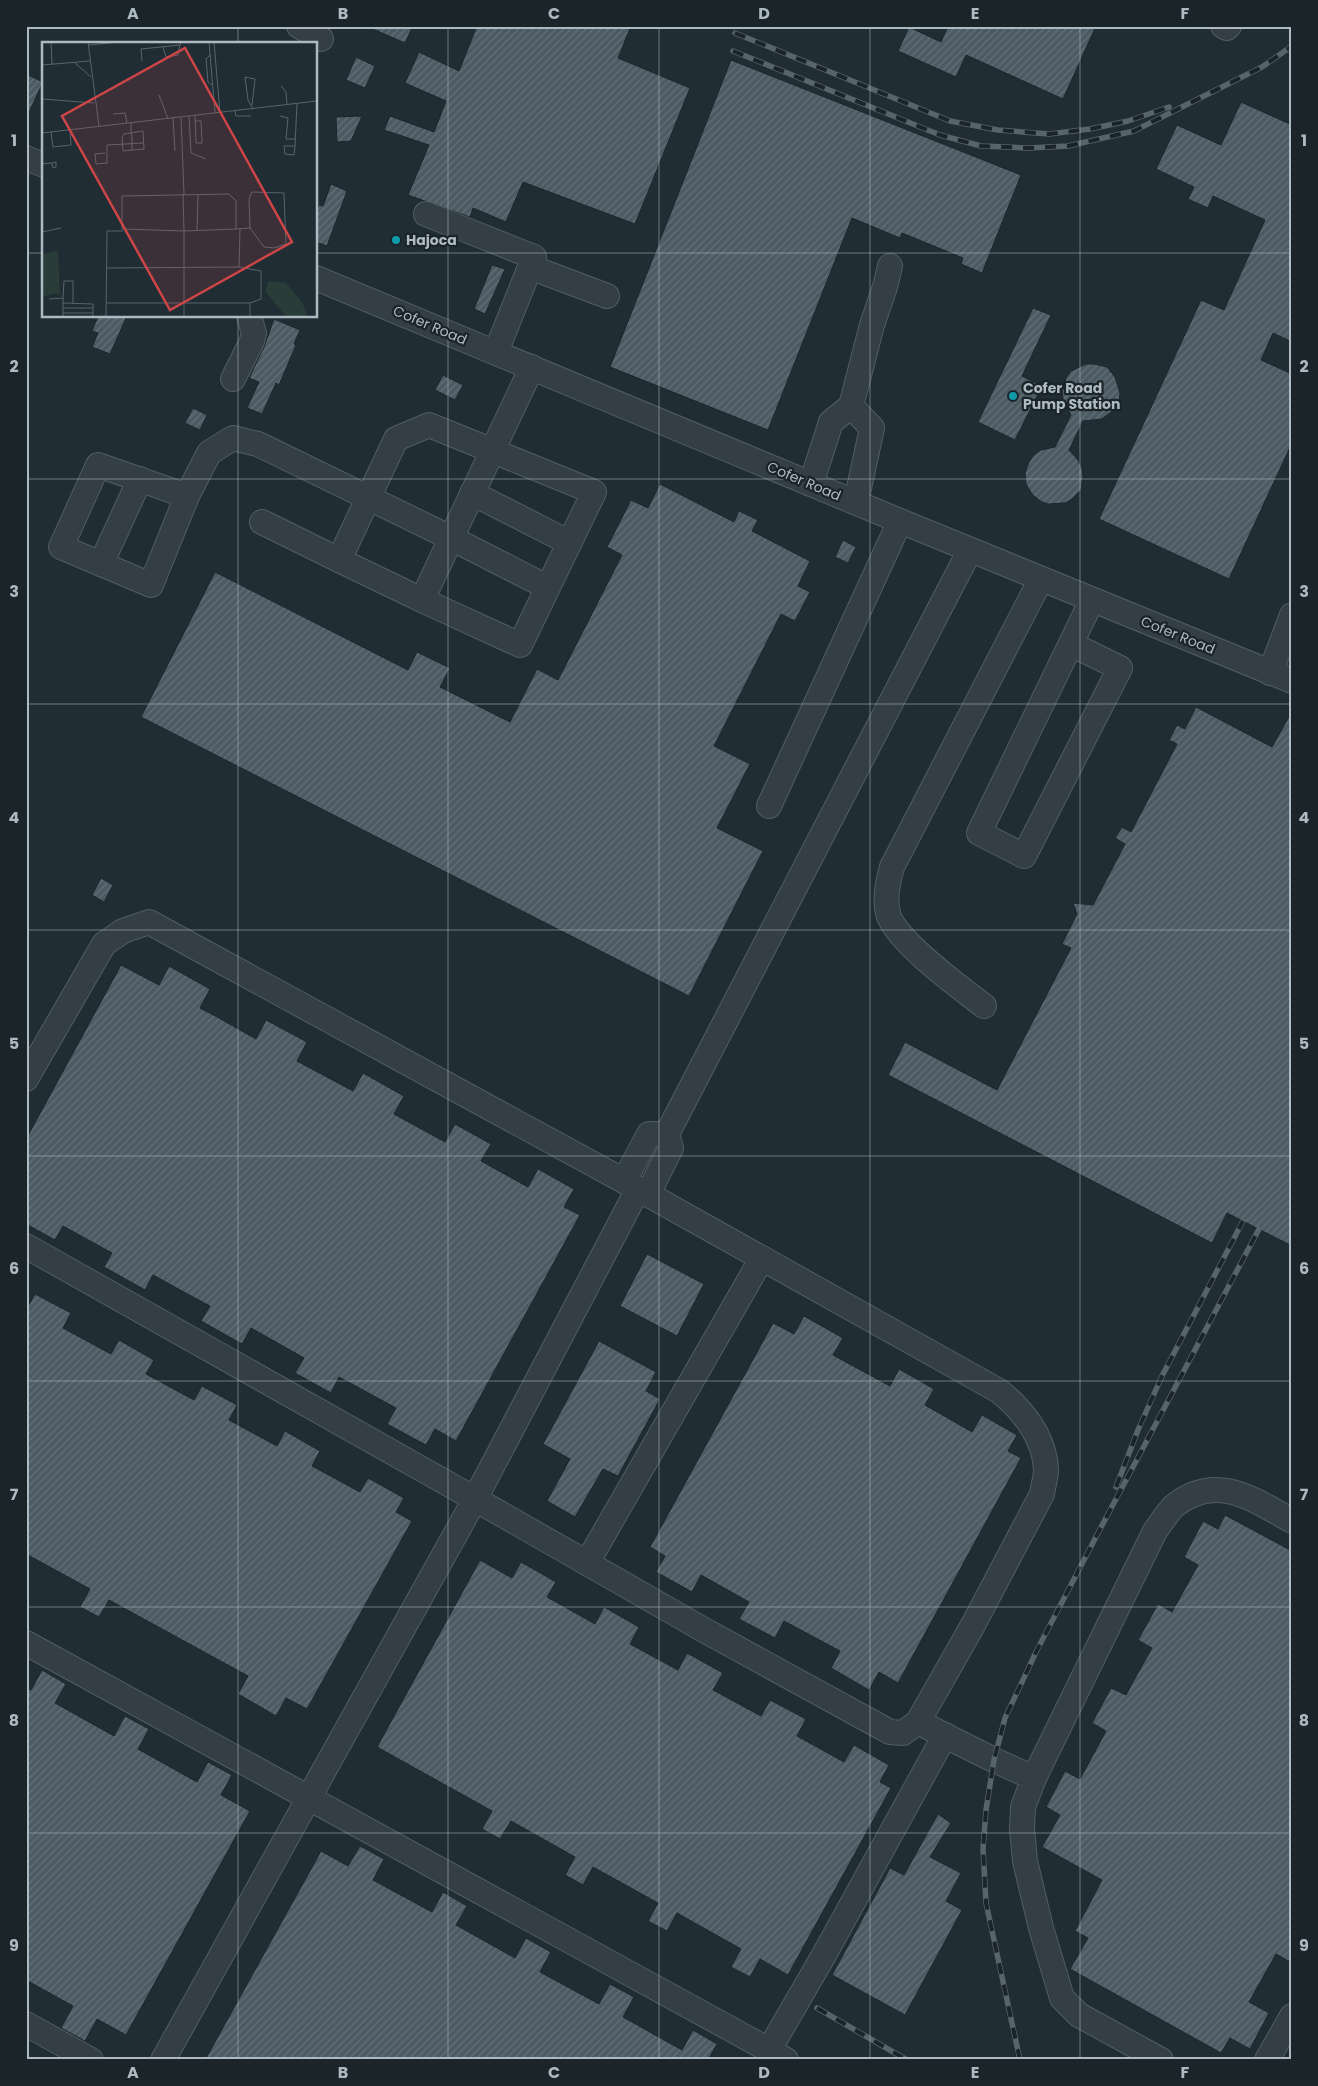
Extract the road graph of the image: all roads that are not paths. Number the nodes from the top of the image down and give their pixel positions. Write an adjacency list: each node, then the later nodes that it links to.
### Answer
1 (299, 26): 4 (street)
2 (1223, 26): 3 (street)
3 (1228, 26)
4 (321, 38)
5 (26, 158): 6 (street)
6 (42, 164)
7 (426, 214): 9 (street)
8 (890, 266): 16 (street)
9 (530, 267): 11 (street); 13 (street)
10 (318, 279): 13 (street, Cofer Road)
11 (607, 296)
12 (250, 318): 15 (street)
13 (496, 352): 14 (street, Cofer Road)
14 (532, 367): 17 (street); 19 (street, Cofer Road)
15 (233, 379)
16 (851, 406): 19 (street); 23 (street)
17 (493, 450): 20 (street); 22 (street); 27 (street)
18 (140, 480): 21 (street); 30 (street); 30 (street)
19 (812, 484): 23 (street, Cofer Road)
20 (472, 493): 26 (street); 27 (street)
21 (187, 496): 22 (street); 30 (street)
22 (368, 497): 26 (street); 29 (street)
23 (856, 502): 24 (street, Cofer Road)
24 (900, 521): 28 (street, Cofer Road); 39 (street)
25 (262, 522): 29 (street)
26 (452, 538): 32 (street); 33 (street)
27 (568, 542): 32 (street)
28 (970, 550): 31 (street, Cofer Road); 42 (street)
29 (339, 560): 33 (street)
30 (101, 564)
31 (1041, 579): 34 (street, Cofer Road); 40 (street)
32 (547, 587): 33 (street)
33 (422, 600)
34 (1092, 600): 36 (street); 37 (street, Cofer Road)
35 (1292, 615): 37 (street)
36 (1071, 644): 36 (street)
37 (1270, 672): 38 (street, Cofer Road)
38 (1292, 682)
39 (769, 806)
40 (984, 1006)
41 (26, 1079): 42 (street)
42 (637, 1188): 44 (street); 45 (street)
43 (26, 1246): 45 (street)
44 (762, 1258): 47 (street); 49 (street)
45 (475, 1499): 47 (street); 52 (street)
46 (1292, 1521): 51 (street)
47 (587, 1563): 49 (street)
48 (26, 1642): 52 (street)
49 (918, 1722): 50 (street)
50 (945, 1735): 51 (street); 55 (street)
51 (1034, 1778): 58 (street)
52 (309, 1798): 55 (street); 57 (street)
53 (1292, 2016): 59 (street)
54 (26, 2024): 56 (street)
55 (777, 2055)
56 (91, 2060)
57 (163, 2060)
58 (1161, 2060)
59 (1267, 2060)

